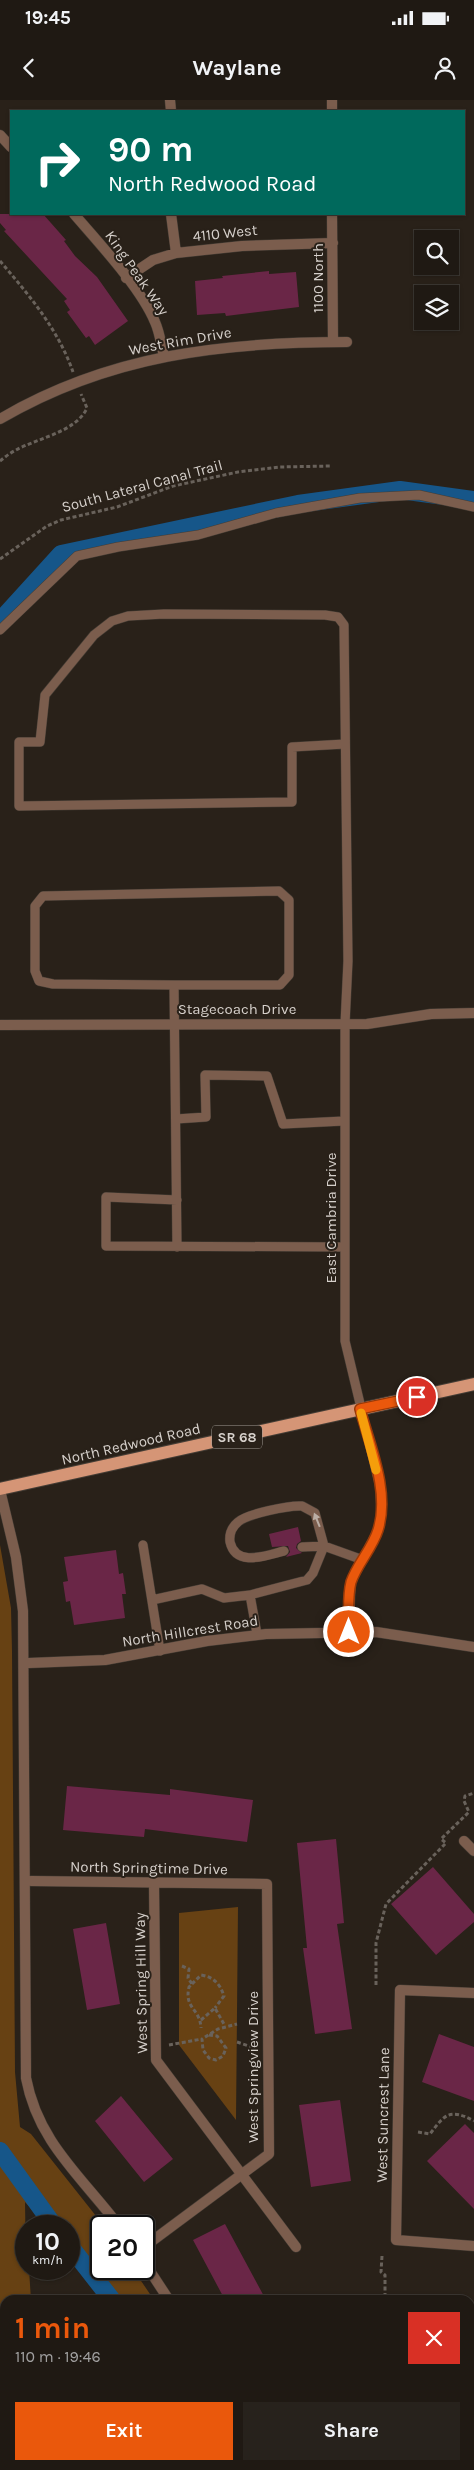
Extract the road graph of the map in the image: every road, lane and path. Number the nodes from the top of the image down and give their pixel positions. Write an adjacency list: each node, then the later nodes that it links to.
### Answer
1 (0, 135): 2 (street)
2 (10, 146)
3 (75, 215): 9 (street, King Peak Way)
4 (172, 215): 7 (street)
5 (332, 215): 6 (street, 1100 North)
6 (333, 242): 7 (street, 4110 West); 10 (street, 1100 North)
7 (176, 253): 9 (street, 4110 West)
8 (0, 261): 13 (path)
9 (126, 278): 12 (street, King Peak Way)
10 (333, 342): 11 (street, West Rim Drive); 12 (street, West Rim Drive)
11 (347, 342)
12 (164, 356): 13 (street, West Rim Drive)
13 (77, 382): 14 (street, West Rim Drive); 15 (path)
14 (0, 419)
15 (0, 461)
16 (331, 466): 18 (path, South Lateral Canal Trail)
17 (474, 507): 19 (lane)
18 (0, 559)
19 (0, 630)
20 (345, 744): 20 (lane, East Cambria Drive); 24 (lane, East Cambria Drive)
21 (174, 985): 21 (lane); 23 (lane)
22 (474, 1013): 24 (street, Stagecoach Drive)
23 (175, 1024): 24 (street, Stagecoach Drive); 25 (street, Stagecoach Drive); 26 (lane)
24 (345, 1024): 27 (lane, East Cambria Drive)
25 (0, 1025)
26 (176, 1119): 27 (lane); 28 (lane)
27 (344, 1121): 30 (lane, East Cambria Drive)
28 (177, 1200): 29 (lane); 29 (lane)
29 (177, 1247): 30 (lane)
30 (346, 1247): 32 (lane, East Cambria Drive)
31 (474, 1384): 32 (main road, North Redwood Road / SR 68)
32 (360, 1409): 33 (main road, North Redwood Road / SR 68); 38 (lane, East Cambria Drive)
33 (0, 1490): 69 (street)
34 (143, 1545): 40 (lane)
35 (324, 1546): 36 (lane); 37 (lane, one-way to 37); 38 (lane); 39 (lane)
36 (302, 1547)
37 (284, 1551)
38 (363, 1560): 41 (lane, East Cambria Drive)
39 (250, 1595): 40 (lane); 42 (lane)
40 (152, 1600): 44 (lane)
41 (349, 1632): 42 (street, North Hillcrest Road); 43 (street, North Hillcrest Road)
42 (257, 1634): 44 (street, North Hillcrest Road)
43 (474, 1647)
44 (160, 1651): 45 (street, North Hillcrest Road)
45 (30, 1663)
46 (474, 1793): 54 (path)
47 (464, 1841): 48 (street)
48 (474, 1851)
49 (31, 1881): 50 (street, North Springtime Drive)
50 (154, 1883): 51 (street, North Springtime Drive); 68 (street, West Spring Hill Way)
51 (267, 1884): 68 (street, West Springview Drive)
52 (182, 1966): 53 (path)
53 (192, 1984): 56 (path); 57 (path)
54 (376, 1985)
55 (474, 1993): 71 (street, West Suncrest Lane)
56 (215, 2008): 57 (path); 59 (path)
57 (201, 2020): 60 (path)
58 (237, 2024): 59 (path)
59 (225, 2026): 61 (path)
60 (201, 2028)
61 (209, 2035): 62 (path); 62 (path)
62 (202, 2040): 64 (path)
63 (237, 2042): 65 (path)
64 (166, 2046)
65 (252, 2047)
66 (474, 2121): 67 (path)
67 (418, 2132)
68 (242, 2174): 70 (street, West Springview Drive); 72 (street, West Spring Hill Way)
69 (109, 2215)
70 (155, 2239)
71 (474, 2246)
72 (296, 2247)
73 (382, 2256): 76 (path)
74 (155, 2279): 75 (street)
75 (166, 2295)
76 (385, 2295)

